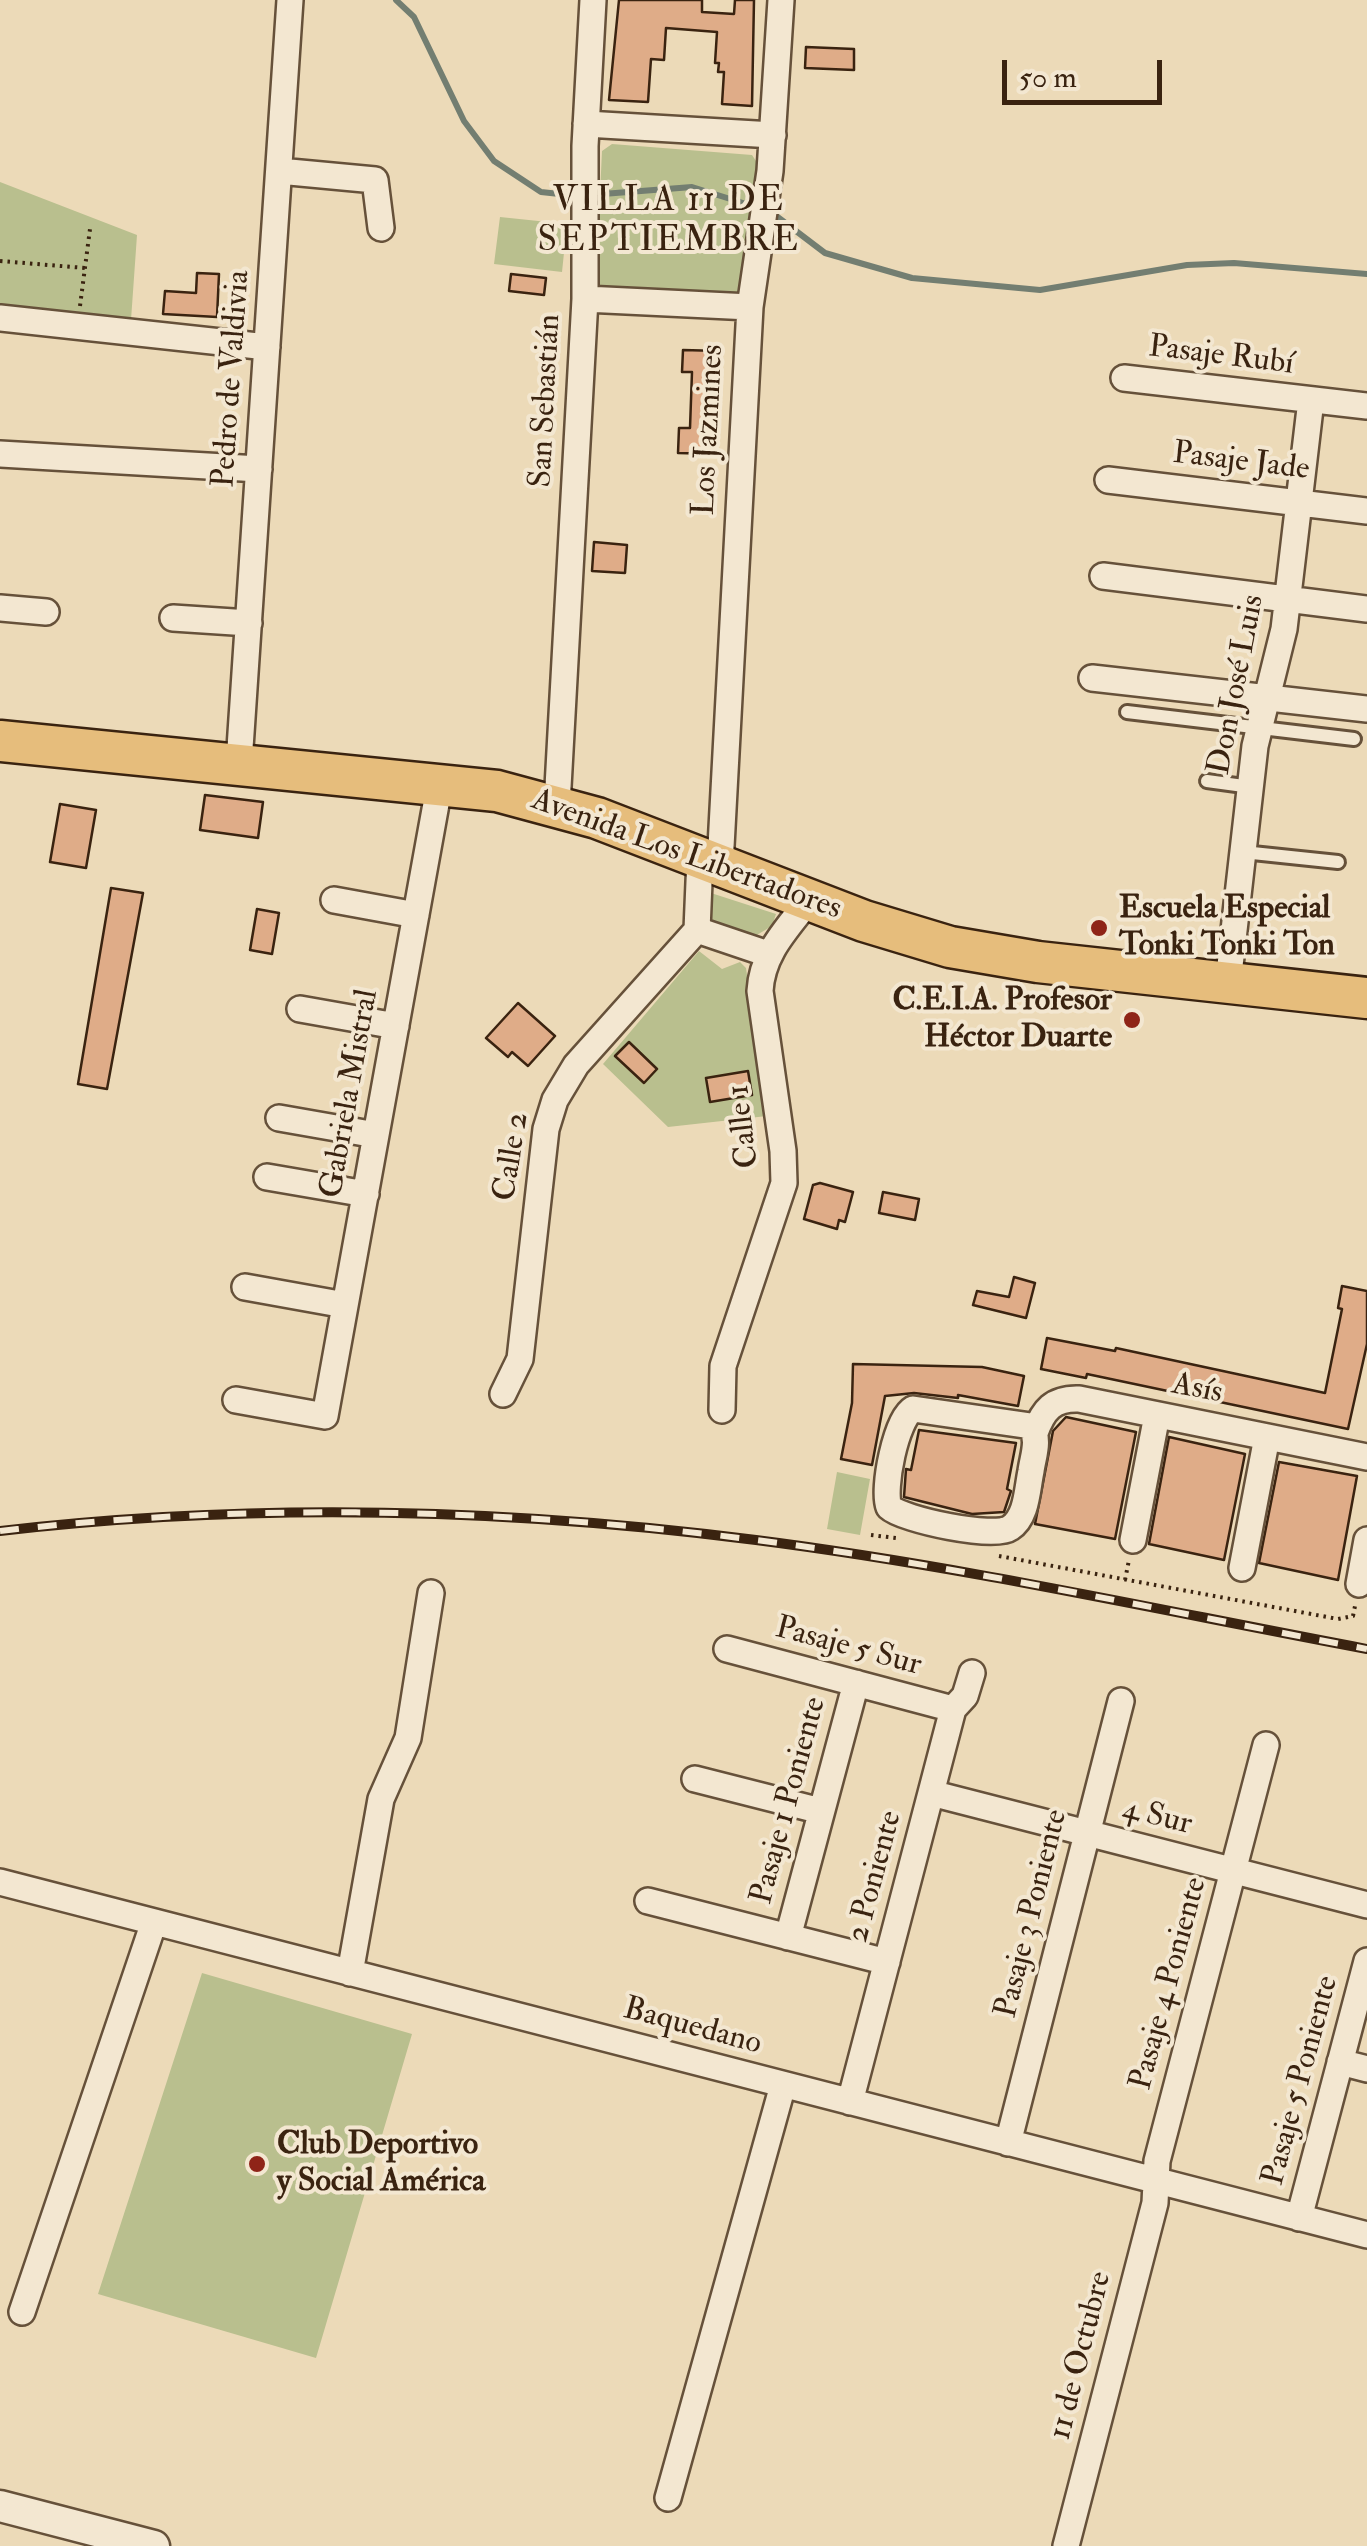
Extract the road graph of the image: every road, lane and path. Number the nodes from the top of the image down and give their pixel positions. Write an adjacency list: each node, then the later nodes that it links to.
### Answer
1 (290, 0): 6 (street, Pedro de Valdivia)
2 (593, 0): 4 (street, San Sebastián)
3 (781, 0): 5 (street, Los Jazmines)
4 (586, 124): 5 (street); 11 (street, San Sebastián)
5 (773, 135): 12 (street, Los Jazmines)
6 (279, 171): 7 (street); 15 (street, Pedro de Valdivia)
7 (381, 228)
8 (90, 229): 10 (path)
9 (0, 260): 10 (path)
10 (85, 268): 14 (path)
11 (585, 298): 12 (street); 42 (street, San Sebastián)
12 (750, 307): 44 (street, Los Jazmines)
13 (0, 318): 14 (street)
14 (77, 326): 15 (street)
15 (267, 347): 20 (street, Pedro de Valdivia)
16 (1124, 378): 17 (street, Pasaje Rubí)
17 (1311, 400): 18 (street, Pasaje Rubí); 22 (street, Don José Luis)
18 (1367, 406)
19 (0, 454): 20 (street)
20 (259, 469): 30 (street, Pedro de Valdivia)
21 (1108, 480): 22 (street, Pasaje Jade)
22 (1299, 503): 23 (street, Pasaje Jade); 25 (street, Don José Luis)
23 (1367, 512)
24 (1104, 576): 25 (street)
25 (1288, 599): 27 (street); 32 (street, Don José Luis)
26 (0, 608): 28 (street)
27 (1367, 609)
28 (46, 612)
29 (173, 618): 30 (street)
30 (249, 624): 38 (street, Pedro de Valdivia)
31 (1092, 678): 32 (street)
32 (1265, 698): 33 (street); 35 (street, Don José Luis)
33 (1367, 710)
34 (1126, 712): 35 (lane)
35 (1258, 728): 36 (lane); 41 (street, Don José Luis)
36 (1354, 739)
37 (0, 741): 38 (main road, Avenida Los Libertadores)
38 (240, 762): 40 (main road, Avenida Los Libertadores)
39 (1207, 780): 41 (lane)
40 (440, 782): 42 (main road, Avenida Los Libertadores); 48 (street, Gabriela Mistral)
41 (1250, 786): 43 (street, Don José Luis)
42 (558, 805): 44 (main road, Avenida Los Libertadores)
43 (1243, 852): 45 (lane); 51 (street, Don José Luis)
44 (710, 862): 47 (main road, Avenida Los Libertadores); 49 (street)
45 (1338, 862)
46 (334, 900): 48 (street)
47 (809, 900): 50 (street, Calle 1); 51 (main road, Avenida Los Libertadores)
48 (416, 915): 54 (street, Gabriela Mistral)
49 (697, 930): 50 (street); 61 (street, Calle 2)
50 (768, 954): 63 (street, Calle 1)
51 (1228, 982): 52 (main road, Avenida Los Libertadores)
52 (1367, 998)
53 (300, 1009): 54 (street)
54 (396, 1026): 56 (street, Gabriela Mistral)
55 (279, 1118): 56 (street)
56 (376, 1135): 58 (street, Gabriela Mistral)
57 (267, 1177): 58 (street)
58 (366, 1194): 60 (street, Gabriela Mistral)
59 (244, 1287): 60 (street)
60 (345, 1305): 62 (street, Gabriela Mistral)
61 (503, 1394)
62 (236, 1400)
63 (722, 1410)
64 (1156, 1415): 65 (street, Asís); 66 (street, Asís); 70 (street)
65 (1035, 1433): 65 (street)
66 (1267, 1437): 67 (street, Asís); 73 (street)
67 (1366, 1450)
68 (871, 1536): 69 (path)
69 (901, 1538)
70 (1133, 1540)
71 (1367, 1540): 74 (street)
72 (990, 1554): 76 (path)
73 (1242, 1568)
74 (1359, 1584)
75 (432, 1593): 95 (street)
76 (1352, 1616)
77 (727, 1649): 79 (street, Pasaje 5 Sur)
78 (972, 1672): 81 (street, 2 Poniente)
79 (856, 1683): 81 (street, Pasaje 5 Sur); 85 (street, Pasaje 1 Poniente)
80 (1121, 1701): 86 (street, Pasaje 3 Poniente)
81 (953, 1708): 84 (street, 2 Poniente)
82 (1266, 1745): 87 (street, Pasaje 4 Poniente)
83 (695, 1779): 85 (street)
84 (931, 1793): 86 (street, 4 Sur); 94 (street, 2 Poniente)
85 (822, 1811): 92 (street, Pasaje 1 Poniente)
86 (1087, 1833): 87 (street, 4 Sur); 100 (street, Pasaje 3 Poniente)
87 (1233, 1871): 90 (street, 4 Sur); 101 (street, Pasaje 4 Poniente)
88 (0, 1882): 91 (street, Baquedano)
89 (648, 1901): 92 (street)
90 (1367, 1905)
91 (154, 1922): 95 (street, Baquedano); 104 (street)
92 (788, 1936): 94 (street)
93 (1367, 1961): 96 (street, Pasaje 5 Poniente)
94 (887, 1962): 99 (street, 2 Poniente)
95 (350, 1973): 98 (street, Baquedano)
96 (1340, 2062): 97 (street); 102 (street, Pasaje 5 Poniente)
97 (1367, 2068)
98 (782, 2085): 99 (street, Baquedano); 105 (street)
99 (850, 2102): 100 (street, Baquedano)
100 (1008, 2143): 101 (street, Baquedano)
101 (1156, 2181): 102 (street, Baquedano); 108 (street, 11 de Octubre)
102 (1300, 2218): 103 (street, Baquedano)
103 (1367, 2236)
104 (22, 2312)
105 (668, 2498)
106 (0, 2506): 107 (street)
107 (134, 2544)
108 (1066, 2546)

